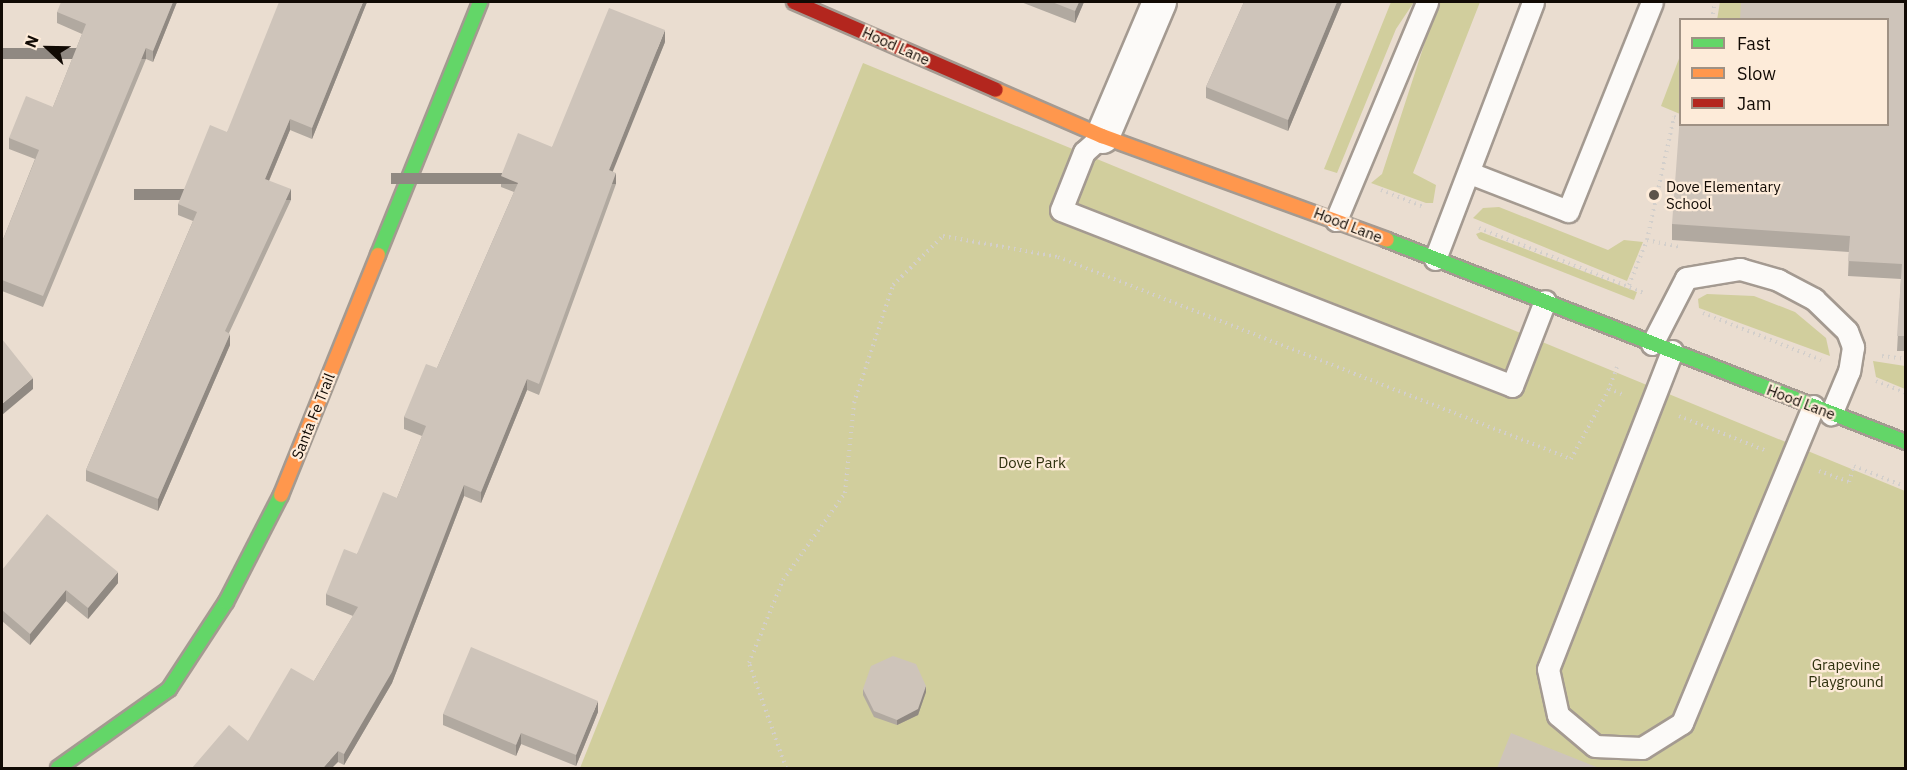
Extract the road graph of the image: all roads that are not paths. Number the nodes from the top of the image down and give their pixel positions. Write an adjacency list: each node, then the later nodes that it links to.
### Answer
1 (480, 2): 15 (street, Santa Fe Trail)
2 (794, 2): 7 (street, Hood Lane)
3 (1160, 2): 7 (street)
4 (1427, 2): 9 (lane)
5 (1533, 2): 8 (lane)
6 (1652, 2): 8 (lane)
7 (1102, 136): 9 (street, Hood Lane); 11 (lane)
8 (1470, 173): 10 (lane)
9 (1336, 220): 10 (street, Hood Lane)
10 (1436, 259): 11 (street, Hood Lane)
11 (1545, 301): 12 (street, Hood Lane)
12 (1662, 347): 13 (street, Hood Lane); 13 (lane); 13 (lane)
13 (1822, 410): 14 (street, Hood Lane)
14 (1905, 442)
15 (58, 768)

